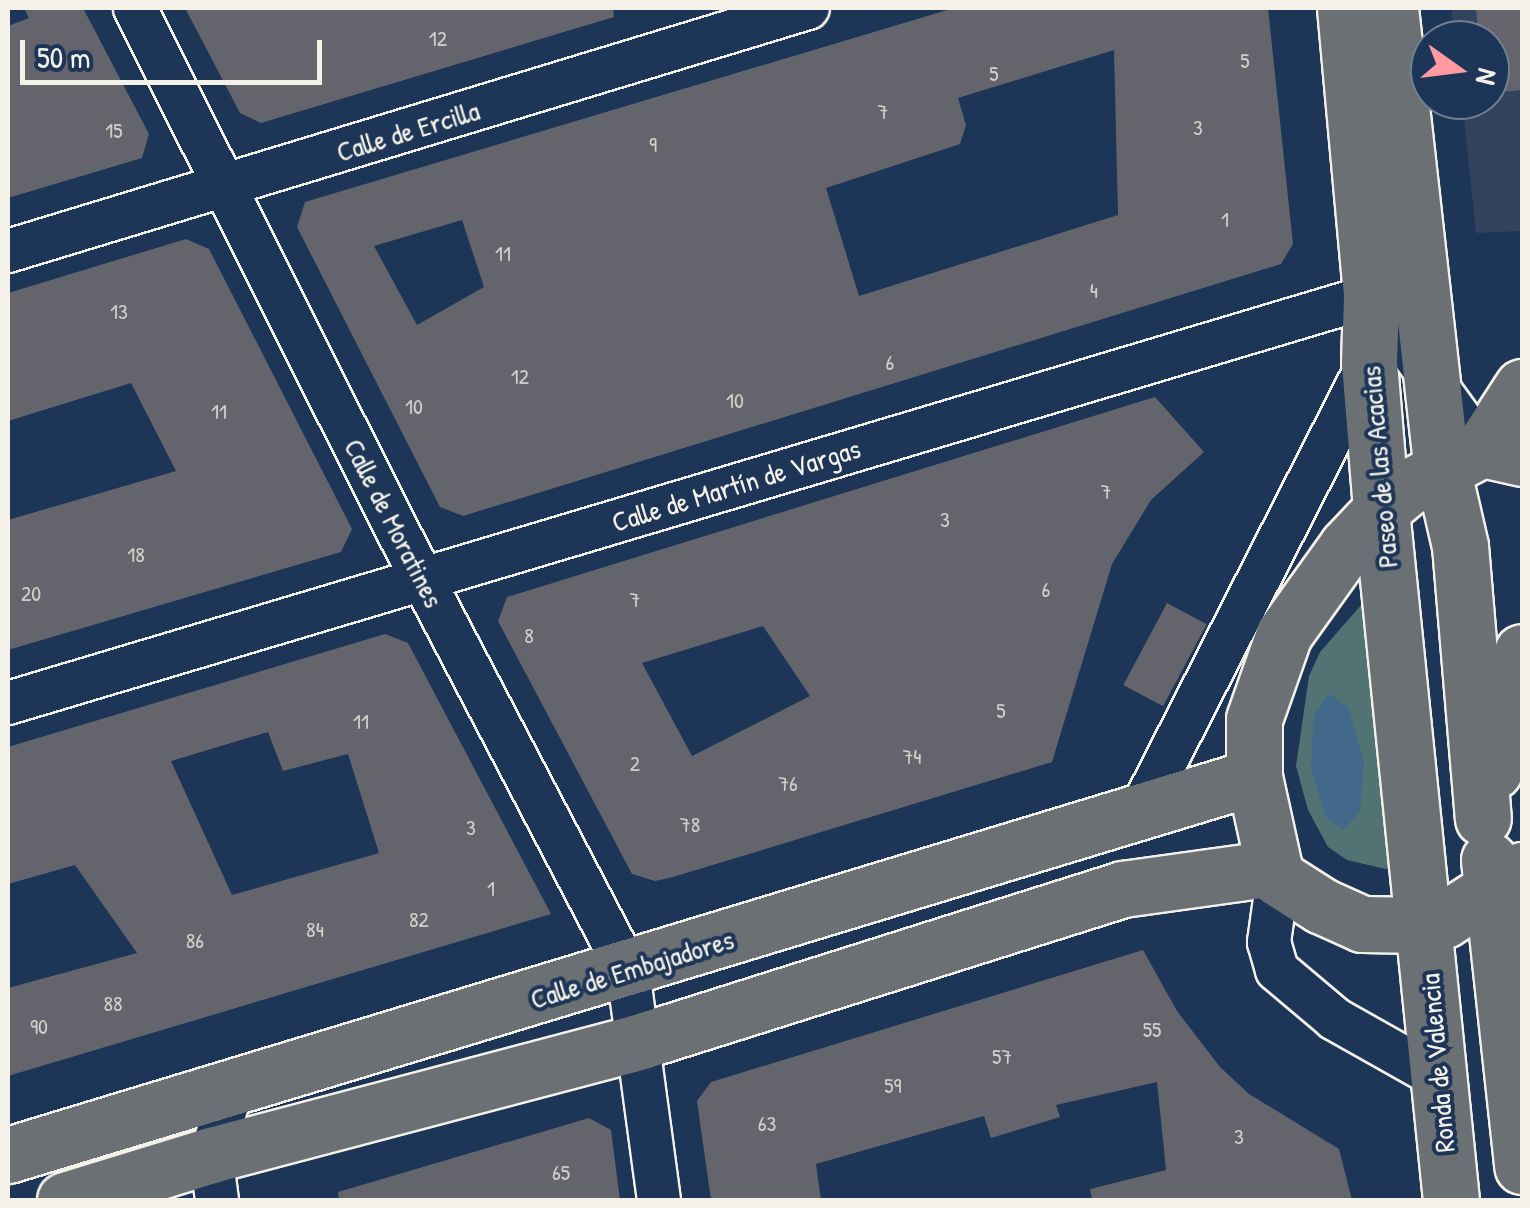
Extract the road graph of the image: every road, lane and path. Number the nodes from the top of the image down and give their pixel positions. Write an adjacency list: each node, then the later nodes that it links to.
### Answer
1 (135, 8): 5 (street, Calle de Moratines)
2 (808, 8): 5 (street, Calle de Ercilla)
3 (1345, 8): 7 (main road, Paseo de las Acacias)
4 (1390, 8): 9 (main road)
5 (226, 186): 6 (street, Calle de Ercilla); 13 (street, Calle de Moratines)
6 (8, 251)
7 (1372, 296): 8 (main road, Paseo de las Acacias); 9 (street); 13 (street, Calle de Martín de Vargas)
8 (1370, 363): 12 (main road, Paseo de las Acacias); 17 (street)
9 (1431, 374): 11 (main road)
10 (1522, 387): 11 (main road)
11 (1482, 458): 12 (main road); 18 (main road)
12 (1381, 510): 16 (main road); 21 (main road, Paseo de las Acacias)
13 (422, 580): 15 (street, Calle de Martín de Vargas); 22 (street, Calle de Moratines)
14 (1522, 652): 18 (main road)
15 (8, 703)
16 (1254, 777): 17 (main road, Calle de Embajadores); 19 (main road)
17 (1141, 810): 22 (main road, Calle de Embajadores)
18 (1483, 818): 20 (main road)
19 (1276, 873): 21 (main road); 23 (main road); 24 (street)
20 (1508, 881): 21 (main road); 26 (main road)
21 (1424, 925): 24 (main road, Ronda de Valencia)
22 (628, 971): 23 (street, Calle de Moratines); 25 (main road, Calle de Embajadores)
23 (638, 1042): 28 (main road); 30 (street, Calle de Moratines)
24 (1438, 1077): 31 (main road, Ronda de Valencia)
25 (232, 1089): 27 (main road, Calle de Embajadores); 28 (street)
26 (1522, 1142)
27 (8, 1156)
28 (214, 1178): 29 (main road)
29 (65, 1200)
30 (659, 1200)
31 (1451, 1200)

